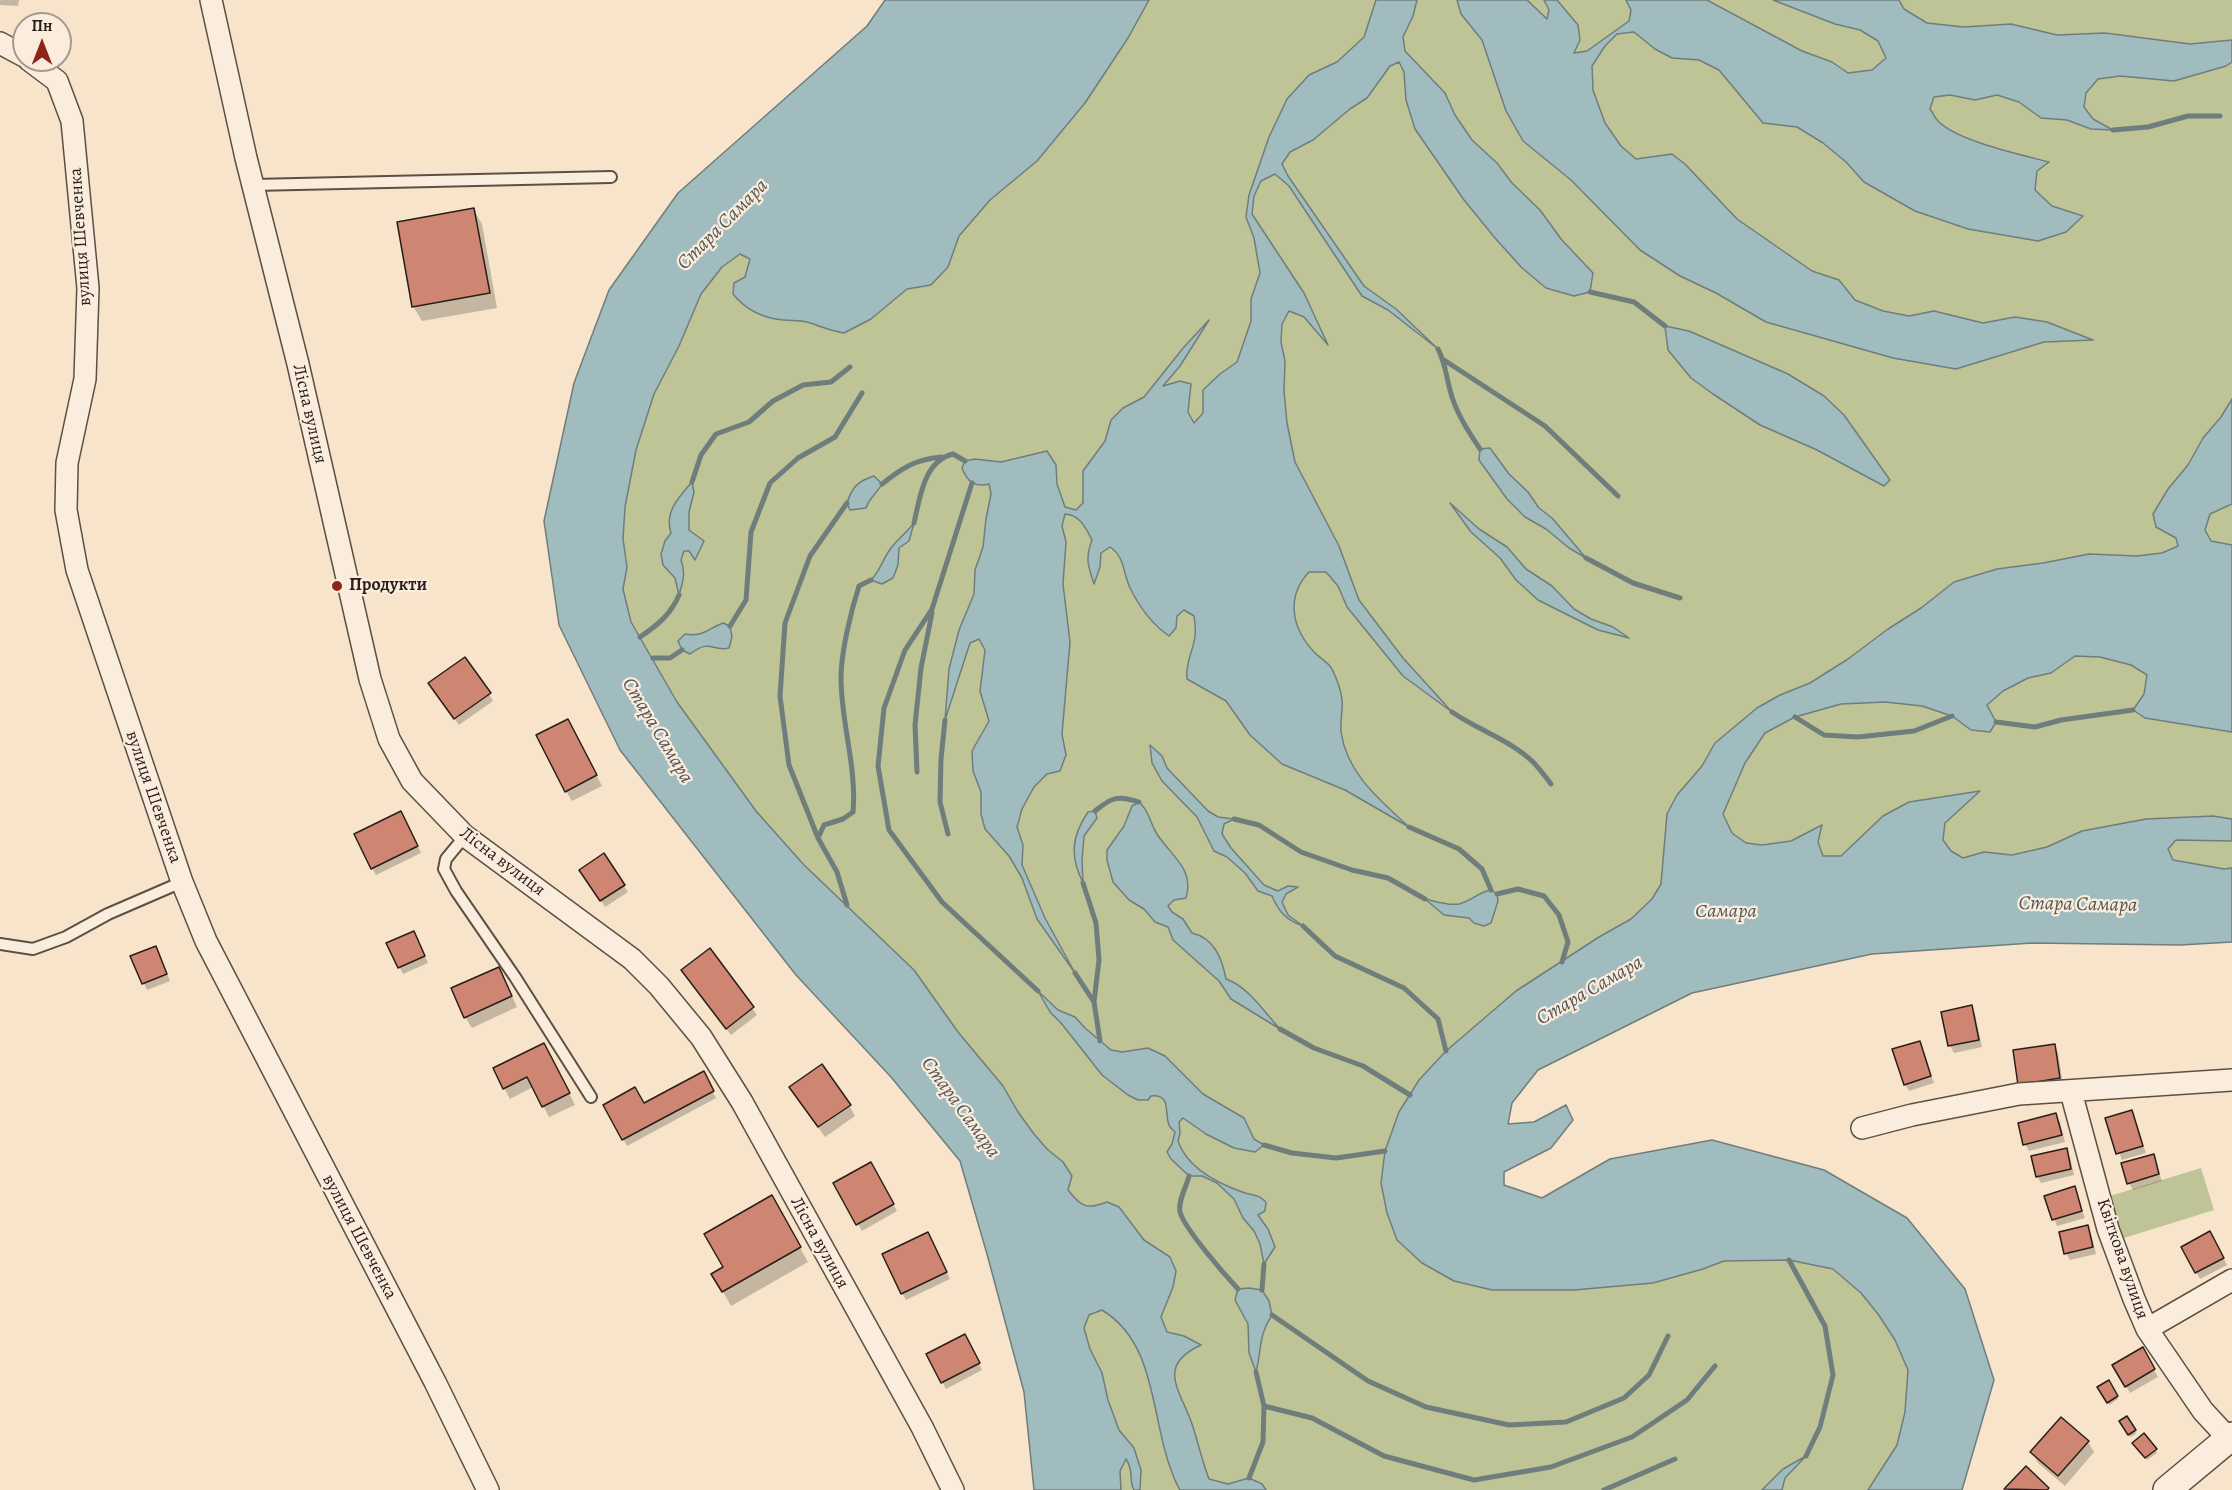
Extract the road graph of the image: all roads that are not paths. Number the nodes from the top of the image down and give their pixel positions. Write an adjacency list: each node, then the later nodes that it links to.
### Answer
1 (211, 0): 4 (street, Лісна вулиця)
2 (45, 72): 6 (street, вулиця Шевченка)
3 (611, 177): 4 (lane)
4 (253, 185): 5 (street, Лісна вулиця)
5 (465, 836): 10 (lane); 16 (street, Лісна вулиця)
6 (182, 882): 7 (lane); 15 (street, вулиця Шевченка)
7 (0, 944)
8 (2232, 1080): 9 (street)
9 (2071, 1092): 11 (street); 13 (street, Квіткова вулиця)
10 (591, 1097)
11 (1862, 1128)
12 (2232, 1280): 13 (street)
13 (2147, 1329): 14 (street, Квіткова вулиця)
14 (2230, 1438): 17 (street)
15 (488, 1490)
16 (953, 1490)
17 (2167, 1490)

